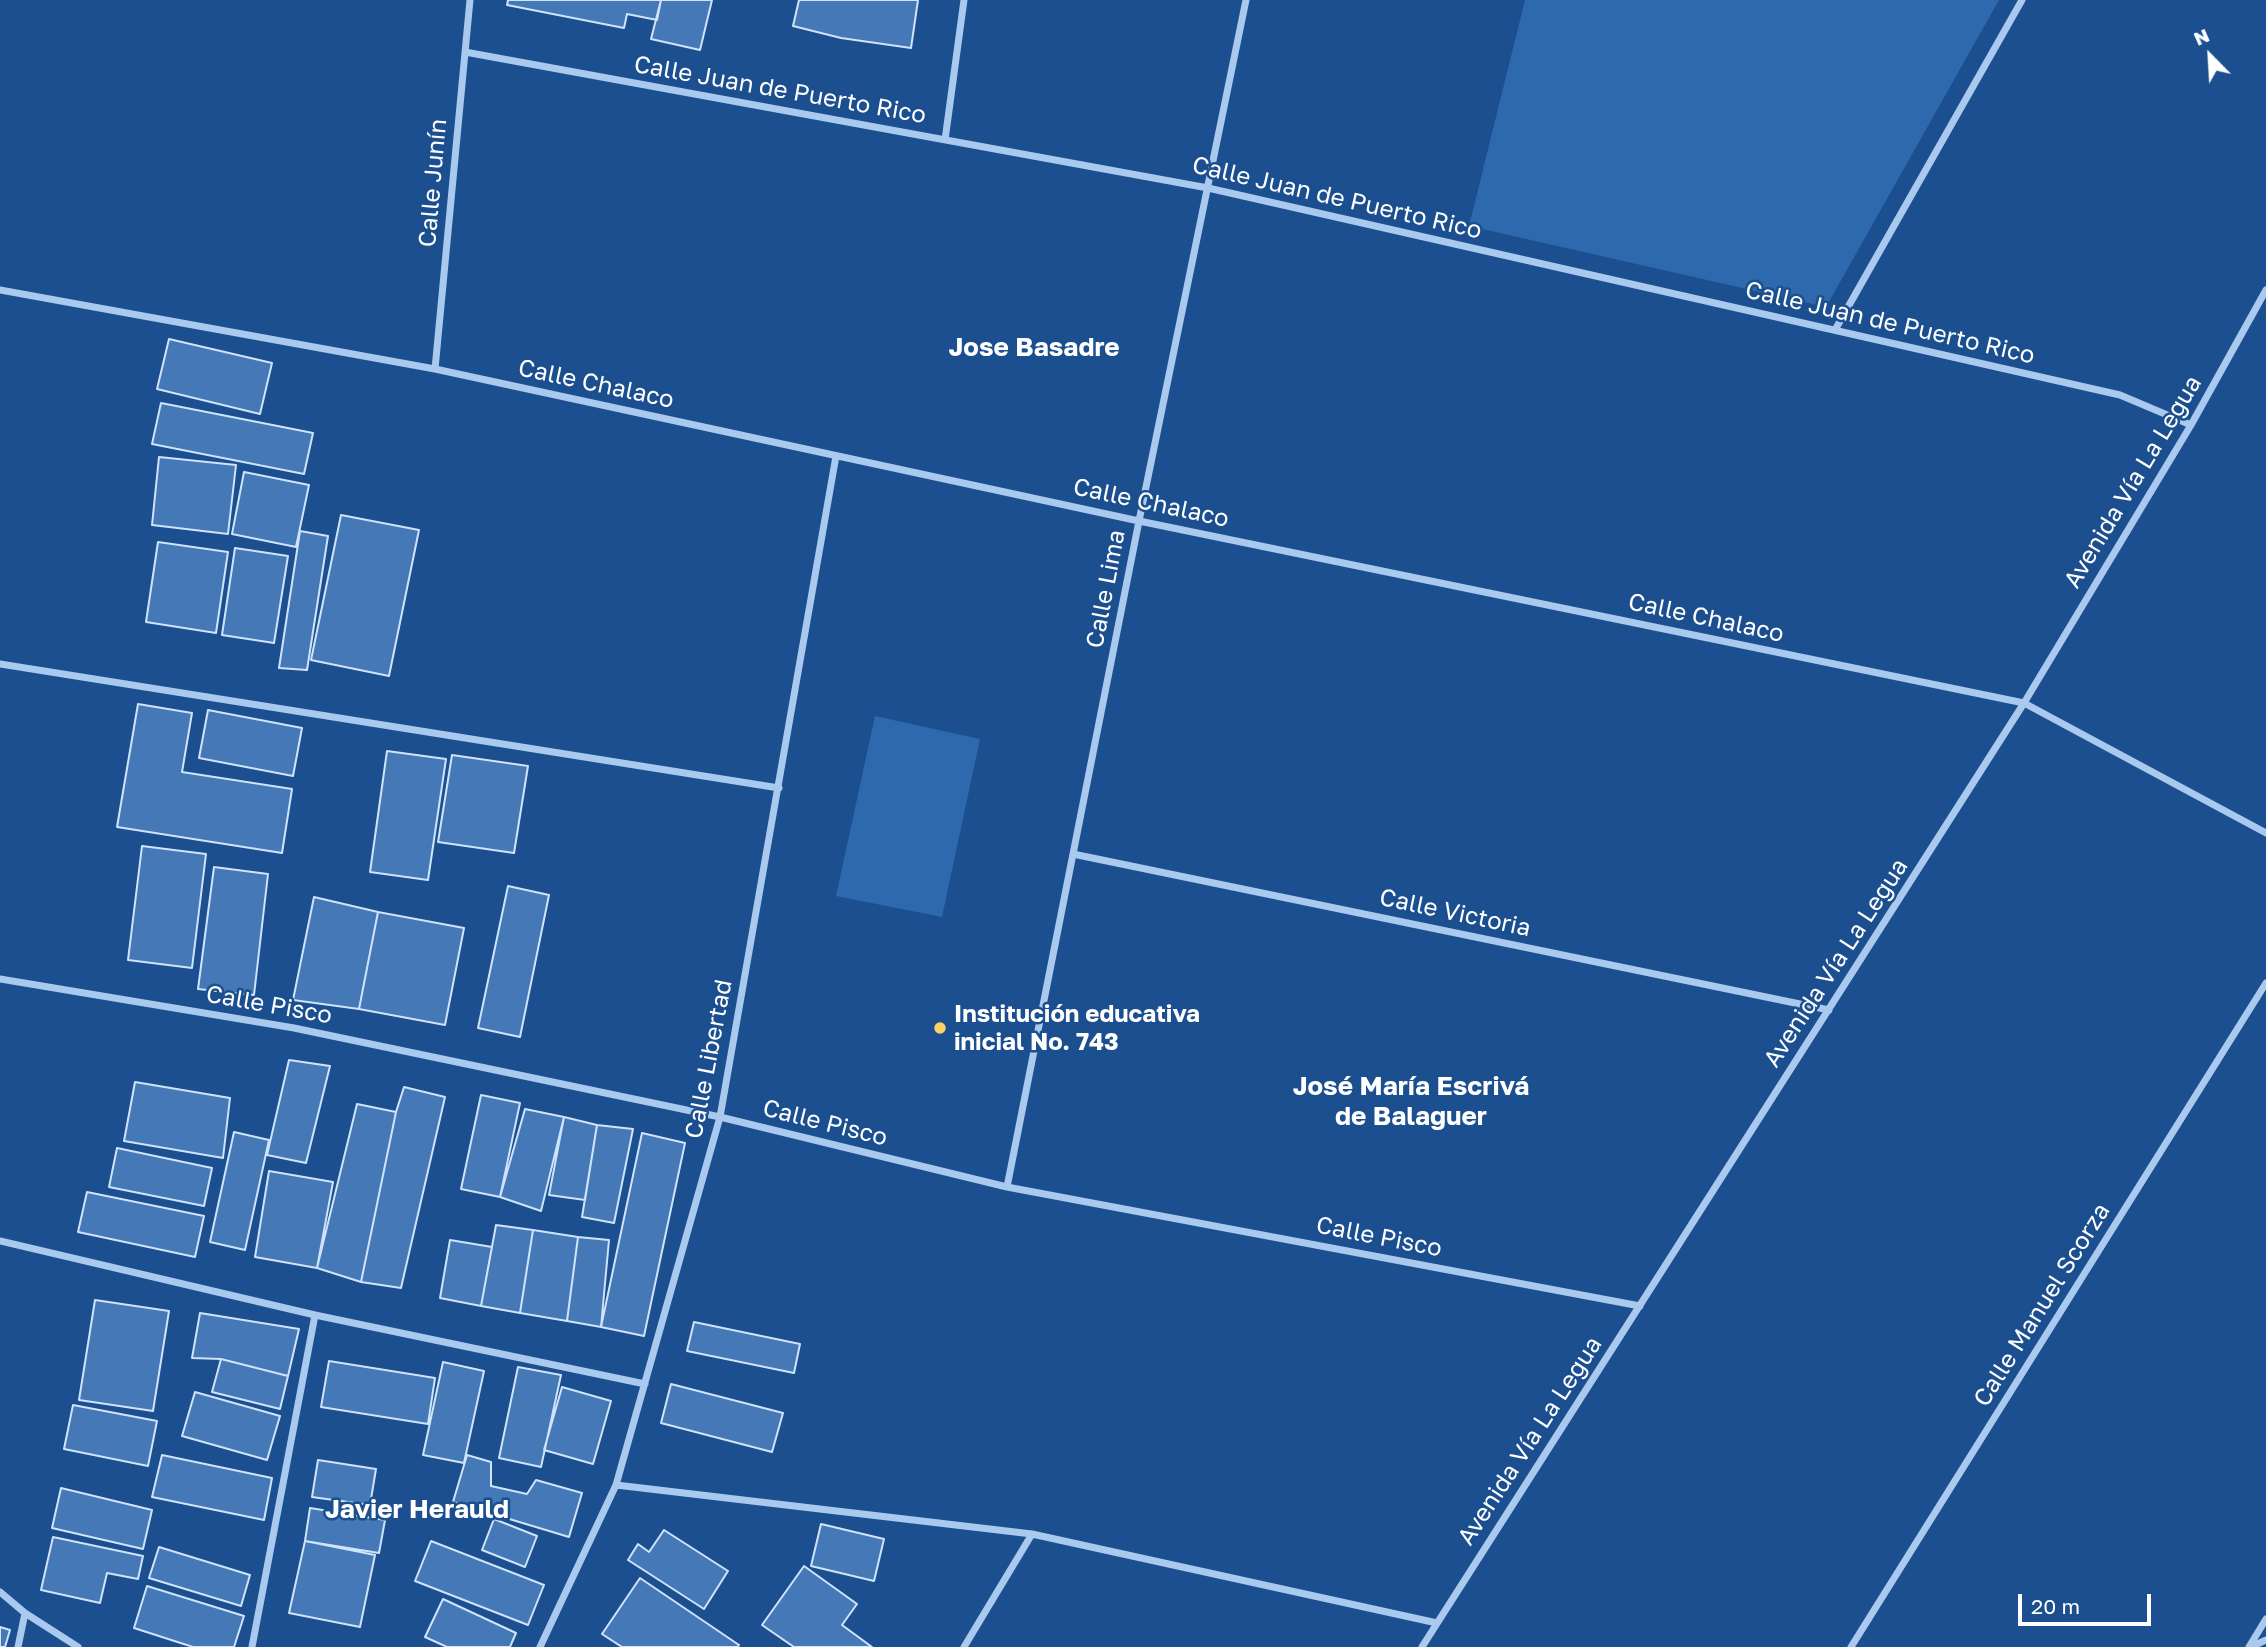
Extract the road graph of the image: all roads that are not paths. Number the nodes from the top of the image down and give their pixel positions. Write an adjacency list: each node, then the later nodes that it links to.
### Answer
1 (470, 0): 5 (street, Calle Junín)
2 (964, 0): 6 (street)
3 (1246, 0): 7 (street, Calle Lima)
4 (2022, 0): 10 (street)
5 (465, 52): 6 (street, Calle Juan de Puerto Rico); 11 (street, Calle Junín)
6 (945, 140): 7 (street, Calle Juan de Puerto Rico)
7 (1208, 188): 10 (street, Calle Juan de Puerto Rico); 14 (street, Calle Lima)
8 (0, 290): 11 (street, Calle Chalaco)
9 (2266, 290): 12 (street, Avenida Vía La Legua)
10 (1835, 330): 12 (street, Calle Juan de Puerto Rico)
11 (435, 369): 13 (street, Calle Chalaco)
12 (2191, 425): 16 (street, Avenida Vía La Legua)
13 (836, 456): 14 (street, Calle Chalaco); 17 (street, Calle Libertad)
14 (1139, 521): 16 (street, Calle Chalaco); 19 (street, Calle Lima)
15 (0, 664): 17 (street)
16 (2024, 704): 18 (street, Calle Chalaco); 22 (street, Avenida Vía La Legua)
17 (779, 788): 23 (street, Calle Libertad)
18 (2266, 833)
19 (1073, 854): 22 (street, Calle Victoria); 24 (street, Calle Lima)
20 (0, 979): 23 (street, Calle Pisco)
21 (2266, 983): 44 (street, Calle Manuel Scorza)
22 (1829, 1010): 26 (street, Avenida Vía La Legua)
23 (720, 1117): 24 (street, Calle Pisco); 28 (street, Calle Libertad)
24 (1007, 1187): 26 (street, Calle Pisco)
25 (0, 1241): 27 (street)
26 (1640, 1306): 34 (street, Avenida Vía La Legua)
27 (315, 1315): 28 (street); 40 (street)
28 (645, 1384): 29 (street, Calle Libertad)
29 (616, 1485): 30 (street); 41 (street, Calle Libertad)
30 (1032, 1535): 34 (street); 42 (street)
31 (0, 1592): 32 (street)
32 (25, 1613): 35 (street); 37 (street)
33 (2266, 1619): 45 (street)
34 (1437, 1623): 43 (street, Avenida Vía La Legua)
35 (62, 1637): 38 (street); 39 (street)
36 (2266, 1640): 45 (street)
37 (18, 1647)
38 (65, 1647)
39 (78, 1647)
40 (252, 1647)
41 (540, 1647)
42 (964, 1647)
43 (1422, 1647)
44 (1851, 1647)
45 (2250, 1647)

